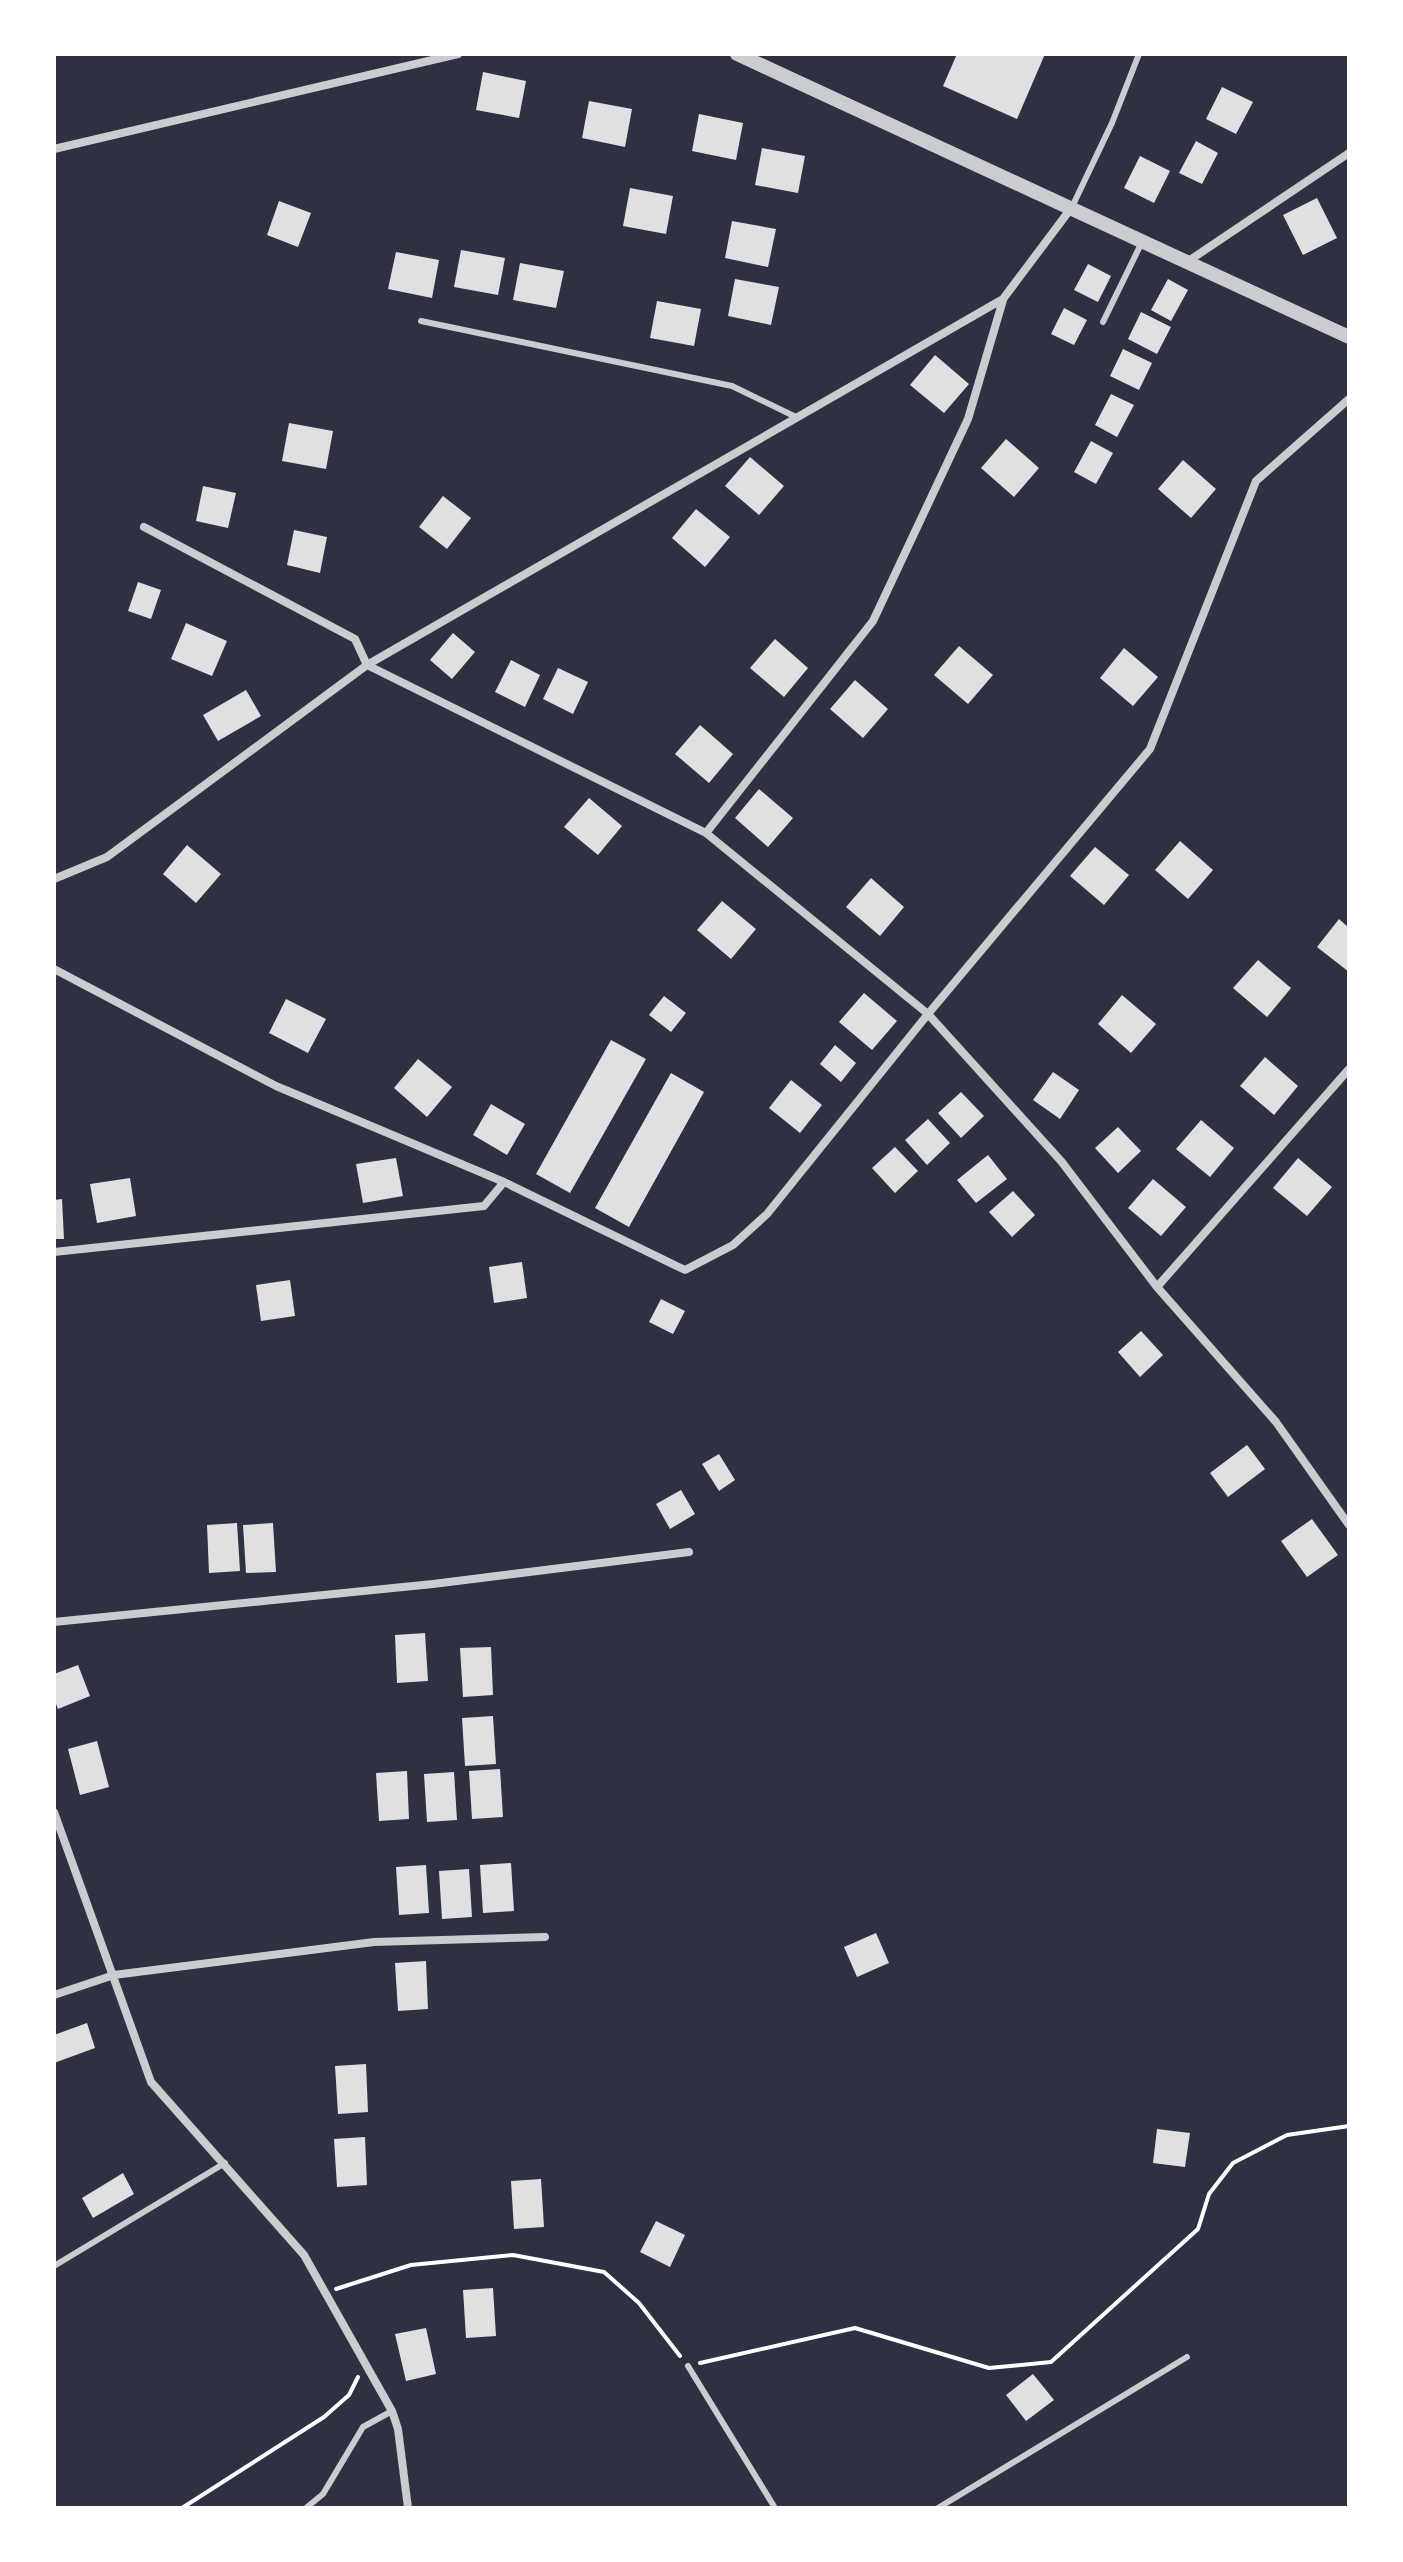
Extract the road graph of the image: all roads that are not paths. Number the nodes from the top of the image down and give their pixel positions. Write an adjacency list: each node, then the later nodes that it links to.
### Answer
1 (458, 54): 4 (street)
2 (737, 54): 6 (street)
3 (1139, 54): 6 (lane)
4 (54, 149)
5 (1349, 153): 8 (street)
6 (1072, 207): 7 (street); 9 (street)
7 (1142, 242): 8 (street); 11 (lane)
8 (1186, 263): 12 (street)
9 (1003, 299): 14 (street); 17 (street)
10 (421, 321): 14 (lane)
11 (1103, 322)
12 (1349, 337)
13 (1349, 399): 20 (street)
14 (796, 417): 16 (street)
15 (144, 527): 16 (street)
16 (367, 665): 17 (street); 18 (street)
17 (706, 833): 20 (street)
18 (54, 879)
19 (54, 969): 22 (street)
20 (928, 1014): 22 (street); 24 (street)
21 (1349, 1069): 24 (street)
22 (504, 1182): 23 (street)
23 (54, 1252)
24 (1157, 1287): 25 (street)
25 (1349, 1525)
26 (689, 1552): 27 (street)
27 (54, 1622)
28 (54, 1812): 30 (street)
29 (545, 1937): 30 (street)
30 (114, 1975): 31 (street); 32 (street)
31 (54, 1995)
32 (225, 2163): 33 (lane); 36 (street)
33 (54, 2266)
34 (1187, 2357): 40 (lane)
35 (688, 2366): 39 (lane)
36 (392, 2411): 37 (lane); 38 (street)
37 (306, 2508)
38 (408, 2508)
39 (775, 2508)
40 (938, 2508)

